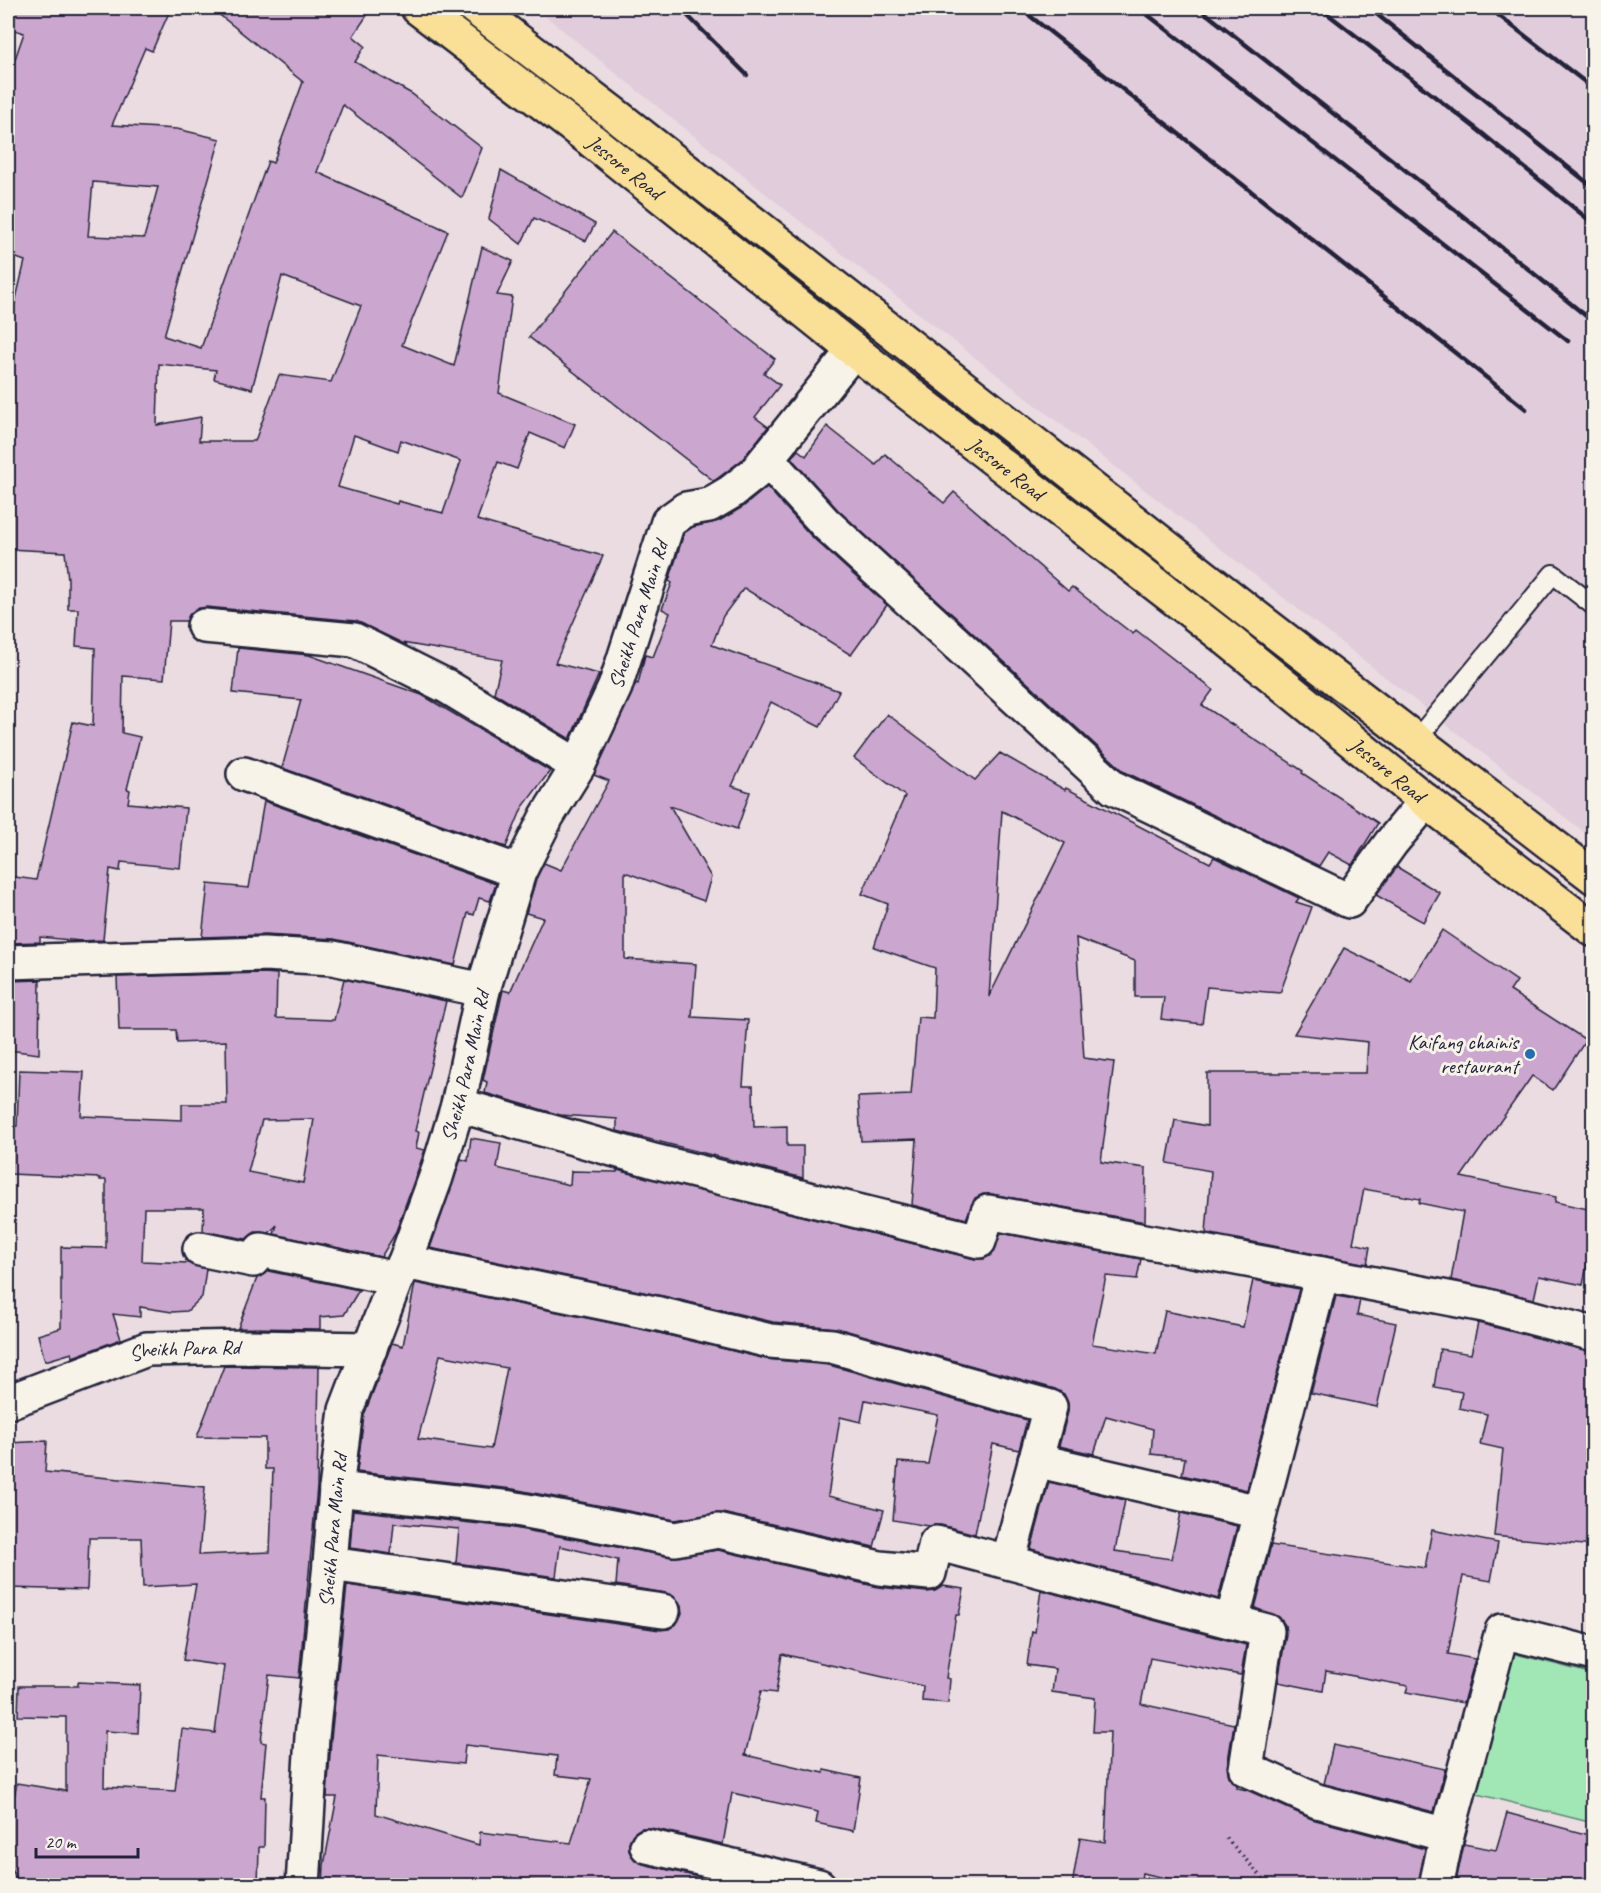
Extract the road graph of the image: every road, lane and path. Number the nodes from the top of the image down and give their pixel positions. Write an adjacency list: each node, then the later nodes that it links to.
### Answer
1 (418, 8): 5 (highway, Jessore Road)
2 (475, 8): 3 (highway)
3 (854, 302): 4 (highway); 5 (highway)
4 (893, 332): 5 (highway); 9 (highway)
5 (852, 349): 6 (street, Sheikh Para Main Rd); 12 (highway, Jessore Road)
6 (767, 459): 10 (street, Sheikh Para Main Rd); 12 (street)
7 (1593, 606): 9 (lane)
8 (204, 626): 10 (street)
9 (1416, 740): 14 (highway)
10 (578, 766): 13 (street, Sheikh Para Main Rd)
11 (244, 774): 13 (street)
12 (1426, 801): 15 (highway, Jessore Road)
13 (519, 872): 17 (street, Sheikh Para Main Rd)
14 (1593, 877)
15 (1593, 930)
16 (8, 962): 17 (street)
17 (483, 990): 18 (street, Sheikh Para Main Rd)
18 (458, 1105): 20 (street, Sheikh Para Main Rd); 21 (street)
19 (200, 1249): 20 (street)
20 (400, 1270): 23 (street, Sheikh Para Main Rd); 25 (street)
21 (1322, 1274): 22 (street); 27 (street)
22 (1593, 1334)
23 (370, 1349): 24 (street, Sheikh Para Rd); 26 (street, Sheikh Para Main Rd)
24 (8, 1402)
25 (1035, 1460): 27 (street); 28 (street)
26 (336, 1489): 28 (street); 29 (street, Sheikh Para Main Rd)
27 (1259, 1512): 31 (street)
28 (1008, 1562): 31 (street)
29 (330, 1564): 30 (street); 36 (street, Sheikh Para Main Rd)
30 (663, 1611)
31 (1232, 1621): 33 (street)
32 (1593, 1654): 33 (street)
33 (1447, 1835): 39 (street)
34 (1226, 1838): 38 (path)
35 (647, 1846): 37 (street)
36 (303, 1886)
37 (819, 1886)
38 (1270, 1886)
39 (1436, 1886)

